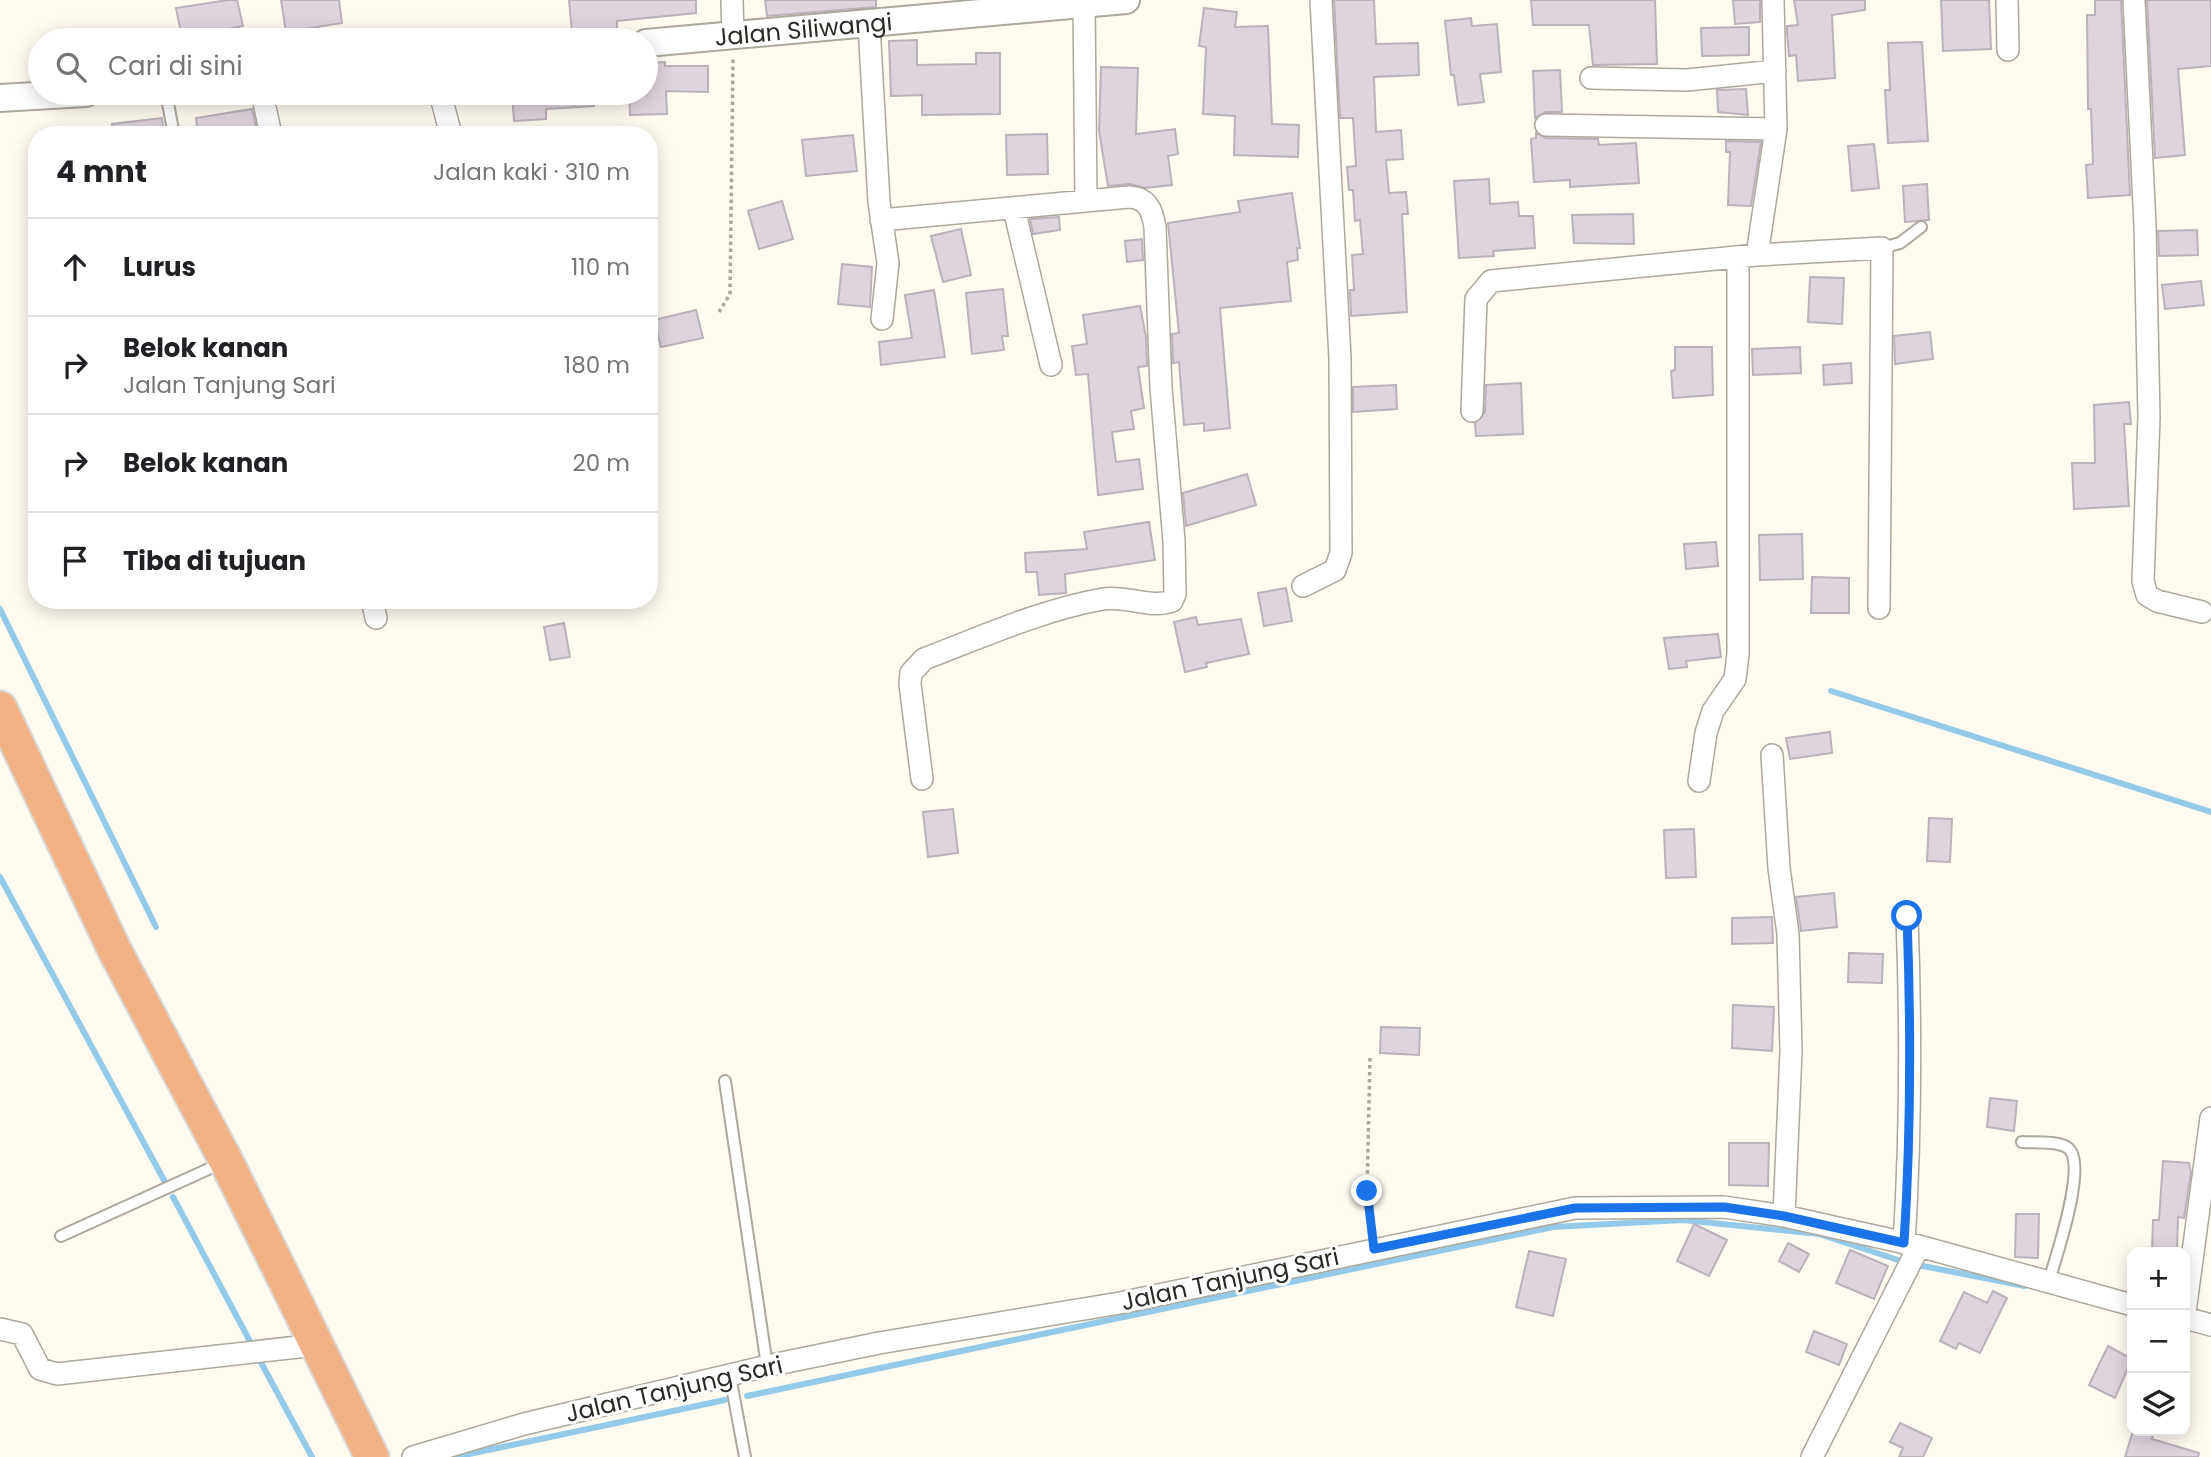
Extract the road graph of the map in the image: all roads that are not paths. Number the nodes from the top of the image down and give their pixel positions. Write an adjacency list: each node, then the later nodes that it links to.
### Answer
1 (732, 0): 9 (street)
2 (1126, 0): 7 (street, Jalan Siliwangi)
3 (1321, 0): 33 (street)
4 (1773, 0): 12 (street)
5 (2007, 0): 11 (street)
6 (2134, 0): 35 (street)
7 (1095, 2): 8 (street, Jalan Siliwangi); 24 (street)
8 (869, 25): 9 (street, Jalan Siliwangi); 26 (street)
9 (733, 37): 10 (street, Jalan Siliwangi)
10 (658, 42)
11 (2008, 50)
12 (1775, 71): 13 (street); 23 (street)
13 (1591, 78)
14 (28, 96): 15 (street)
15 (0, 98)
16 (168, 105): 20 (lane)
17 (265, 105): 21 (street)
18 (443, 105): 22 (street)
19 (1546, 125): 23 (street)
20 (172, 126)
21 (269, 126)
22 (449, 126)
23 (1776, 129): 29 (street)
24 (1086, 201): 25 (street); 38 (street)
25 (1014, 209): 26 (street); 31 (street)
26 (881, 220): 30 (street)
27 (1921, 228): 28 (lane)
28 (1882, 248): 29 (street); 34 (street)
29 (1748, 256): 32 (street); 39 (street)
30 (882, 319)
31 (1051, 365)
32 (1472, 411)
33 (1303, 586)
34 (1879, 608)
35 (2202, 612)
36 (0, 708): 44 (main road)
37 (1772, 755): 45 (street)
38 (922, 779)
39 (1699, 781)
40 (1907, 916): 47 (street)
41 (725, 1081): 55 (lane)
42 (2211, 1118): 50 (street)
43 (2022, 1142): 48 (lane)
44 (226, 1161): 46 (lane); 54 (main road)
45 (1784, 1216): 47 (street, Jalan Tanjung Sari); 55 (street, Jalan Tanjung Sari)
46 (61, 1236)
47 (1912, 1244): 48 (street, Jalan Tanjung Sari); 60 (street)
48 (2048, 1284): 49 (street, Jalan Tanjung Sari)
49 (2127, 1303)
50 (2185, 1310)
51 (2190, 1319): 52 (street)
52 (2211, 1325)
53 (0, 1329): 54 (street)
54 (316, 1345): 57 (main road)
55 (767, 1366): 56 (street, Jalan Tanjung Sari)
56 (730, 1376): 58 (street, Jalan Tanjung Sari); 59 (lane)
57 (371, 1457)
58 (413, 1457)
59 (745, 1457)
60 (1812, 1457)

